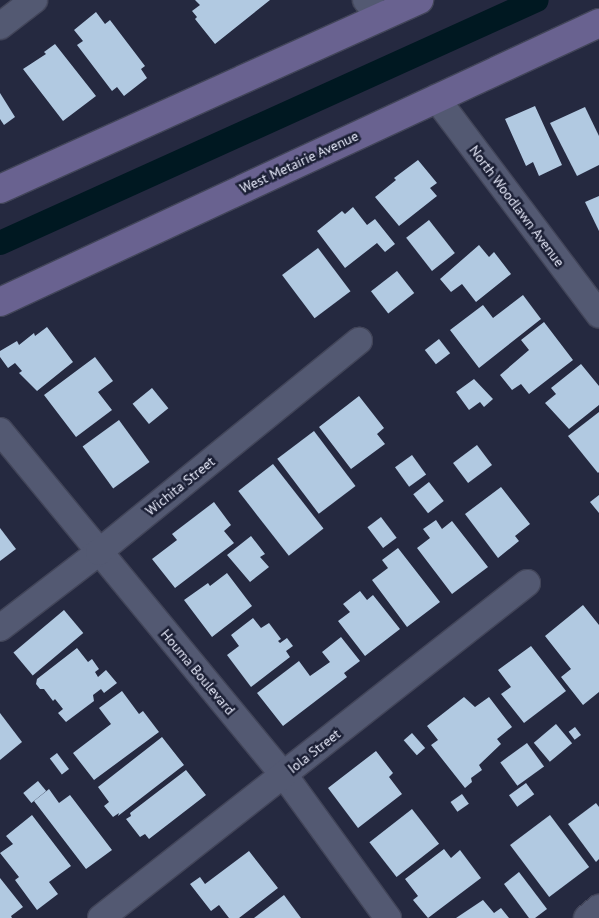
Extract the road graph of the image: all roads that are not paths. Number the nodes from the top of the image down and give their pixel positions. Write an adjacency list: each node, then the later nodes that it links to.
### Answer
1 (34, 0): 5 (street)
2 (419, 0): 3 (main road)
3 (373, 9): 7 (main road)
4 (599, 23): 6 (main road, West Metairie Avenue)
5 (0, 26)
6 (436, 98): 8 (main road, West Metairie Avenue); 9 (street, North Woodlawn Avenue)
7 (0, 189)
8 (0, 302)
9 (599, 314)
10 (359, 341): 12 (street, Wichita Street)
11 (0, 431): 12 (street, Houma Boulevard)
12 (99, 552): 14 (street, Wichita Street); 15 (street, Houma Boulevard)
13 (527, 583): 15 (street, Iola Street)
14 (0, 628)
15 (284, 775): 17 (street, Iola Street); 18 (street, Houma Boulevard)
16 (599, 908): 19 (street)
17 (102, 918)
18 (388, 918)
19 (587, 918)

